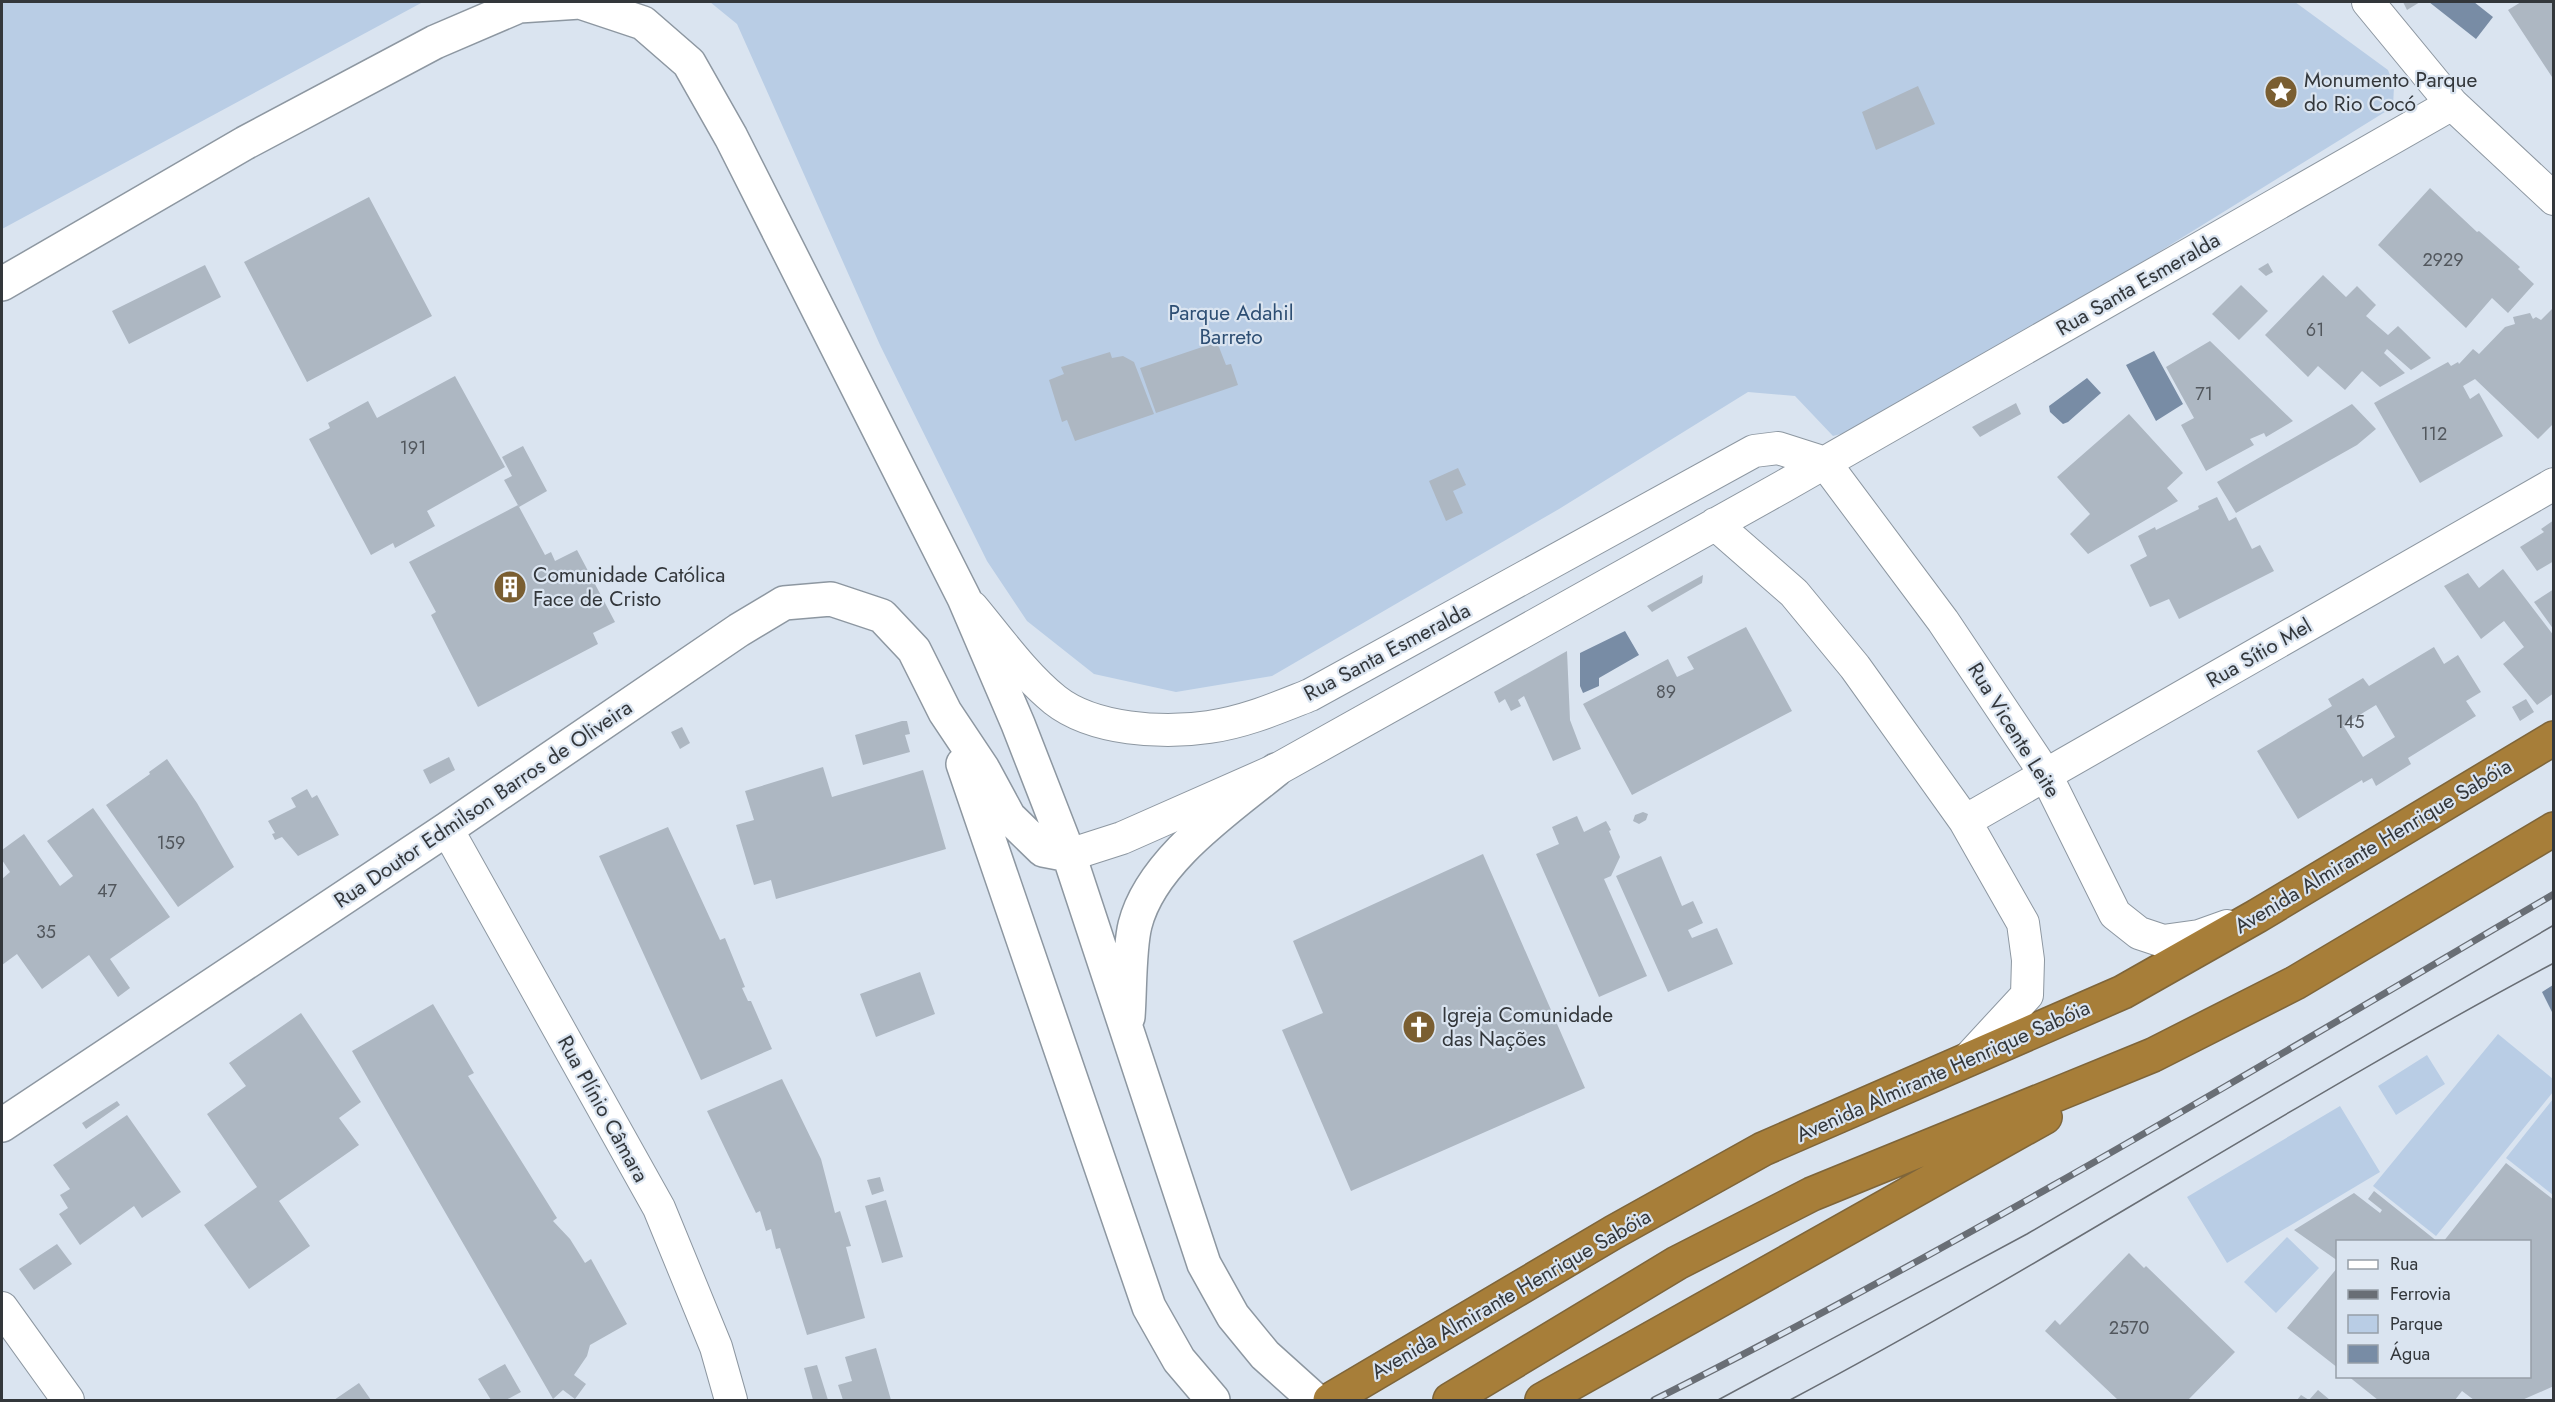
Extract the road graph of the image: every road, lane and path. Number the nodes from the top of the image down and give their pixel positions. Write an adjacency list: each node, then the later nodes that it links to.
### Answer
1 (2368, 2): 2 (street)
2 (2452, 104): 3 (street); 5 (street, Rua Santa Esmeralda)
3 (2553, 199)
4 (2, 284): 8 (street)
5 (1825, 463): 7 (street, Rua Santa Esmeralda); 8 (street, Rua Santa Esmeralda); 12 (street, Rua Vicente Leite)
6 (2553, 484): 12 (street, Rua Sítio Mel)
7 (1715, 524): 11 (street, Rua Santa Esmeralda); 13 (street)
8 (964, 598): 16 (street)
9 (945, 712): 14 (street, Rua Doutor Edmilson Barros de Oliveira); 16 (street); 25 (street)
10 (2553, 738): 17 (highway, Avenida Almirante Henrique Sabóia)
11 (1276, 770): 16 (street, Rua Santa Esmeralda); 18 (street)
12 (2046, 775): 13 (street, Rua Sítio Mel); 17 (street, Rua Vicente Leite)
13 (1965, 821): 20 (street)
14 (447, 829): 21 (street, Rua Doutor Edmilson Barros de Oliveira); 24 (street, Rua Plínio Câmara)
15 (2553, 829): 19 (highway)
16 (1068, 855): 18 (street)
17 (2257, 916): 20 (highway, Avenida Almirante Henrique Sabóia)
18 (1127, 1034): 26 (street)
19 (2153, 1055): 28 (highway); 29 (highway)
20 (1966, 1060): 27 (highway, Avenida Almirante Henrique Sabóia)
21 (2, 1125)
22 (2, 1308): 23 (street)
23 (68, 1401)
24 (731, 1401)
25 (1213, 1401)
26 (1315, 1401)
27 (1330, 1401)
28 (1450, 1401)
29 (1542, 1401)

